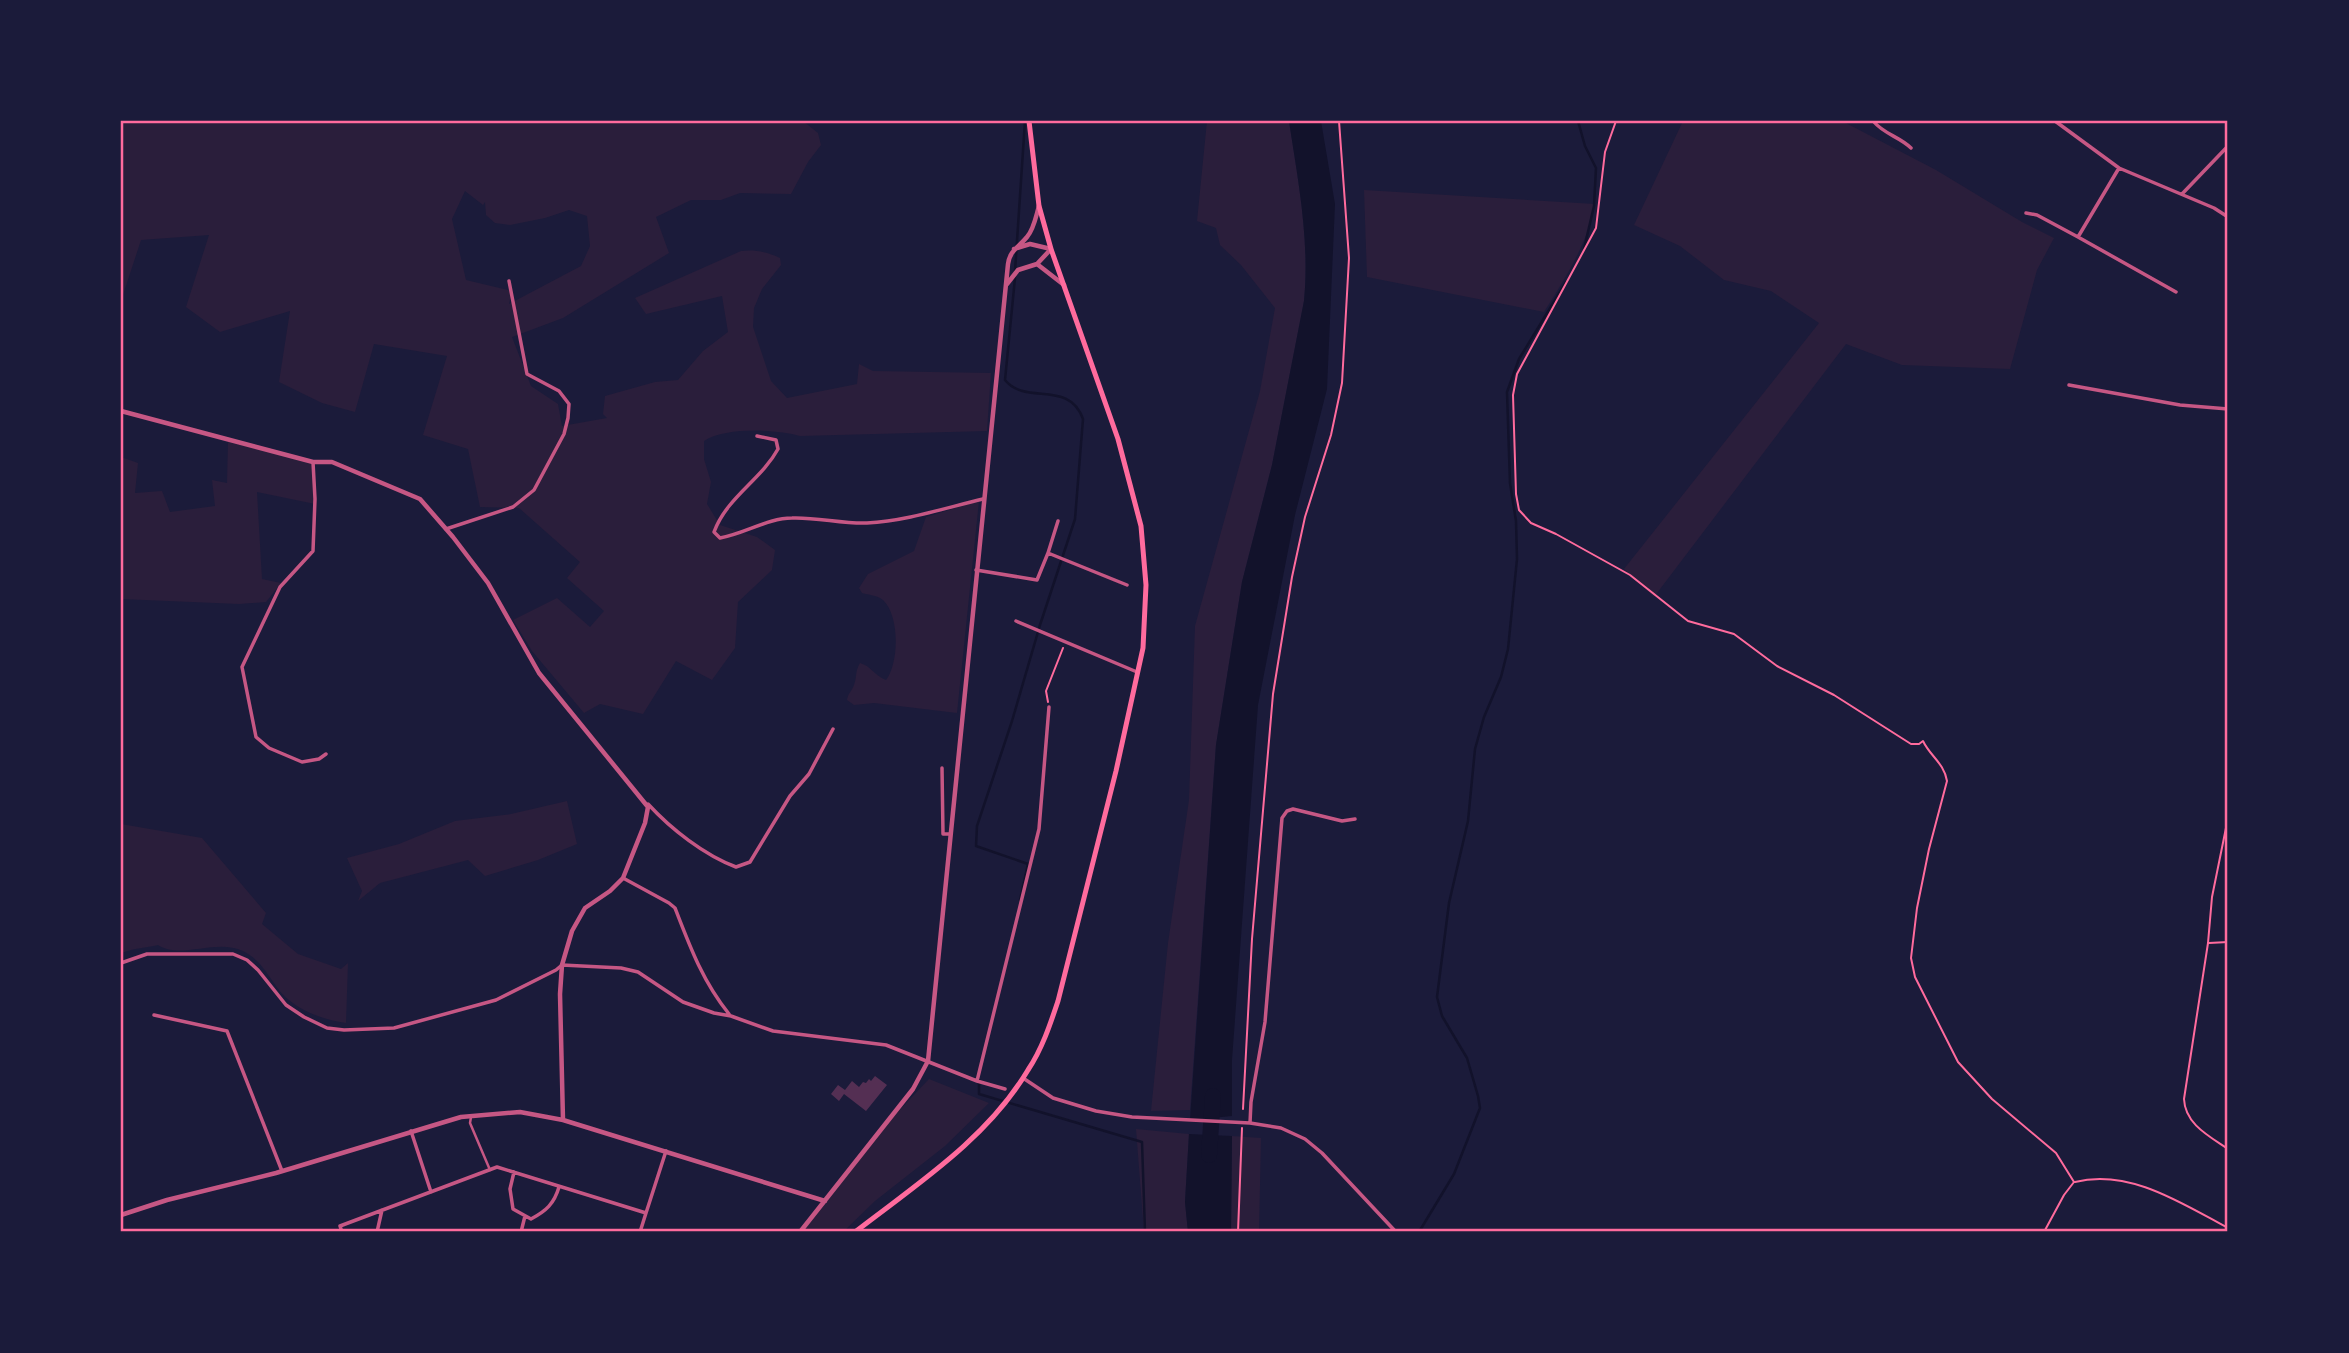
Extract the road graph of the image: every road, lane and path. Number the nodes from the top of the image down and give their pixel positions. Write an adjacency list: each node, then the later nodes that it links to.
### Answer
1 (1029, 121): 10 (main road)
2 (1339, 121): 56 (path)
3 (1616, 121): 64 (path)
4 (1874, 121): 7 (street)
5 (2055, 121): 8 (street)
6 (2228, 146): 9 (street)
7 (1911, 148)
8 (2119, 168): 9 (street); 13 (street)
9 (2182, 194): 12 (street)
10 (1039, 206): 14 (street); 15 (main road)
11 (2026, 213): 13 (street)
12 (2228, 217)
13 (2078, 237): 20 (street)
14 (1013, 249): 15 (street); 19 (street)
15 (1051, 249): 16 (street); 18 (main road)
16 (1037, 264): 18 (street); 19 (street)
17 (509, 281): 28 (street)
18 (1064, 285): 34 (main road)
19 (1005, 286): 26 (street)
20 (2176, 292)
21 (2069, 385): 22 (street)
22 (2228, 409)
23 (121, 411): 25 (street)
24 (757, 436): 26 (street)
25 (313, 462): 28 (street); 37 (street)
26 (983, 499): 30 (street)
27 (1058, 521): 29 (street)
28 (446, 529): 39 (street)
29 (1048, 553): 30 (street); 31 (street)
30 (976, 570): 42 (street)
31 (1127, 585)
32 (1016, 621): 33 (street)
33 (1065, 642): 34 (street); 35 (path)
34 (1137, 672): 51 (main road)
35 (1049, 707): 52 (street)
36 (833, 729): 39 (street)
37 (326, 754)
38 (942, 768): 42 (street)
39 (637, 793): 43 (street)
40 (2228, 818): 45 (path)
41 (1355, 819): 57 (street)
42 (950, 834): 50 (street)
43 (623, 878): 47 (street); 49 (street)
44 (2228, 942): 45 (path)
45 (2208, 943): 59 (path)
46 (121, 963): 47 (street)
47 (562, 965): 49 (street); 55 (street)
48 (154, 1015): 62 (street)
49 (731, 1016): 50 (street)
50 (928, 1061): 52 (street); 67 (street)
51 (1023, 1079): 56 (street); 78 (main road)
52 (977, 1081): 53 (street)
53 (1005, 1089)
54 (471, 1115): 55 (street); 58 (street); 61 (street)
55 (563, 1120): 60 (street)
56 (1243, 1123): 57 (street); 79 (path)
57 (1250, 1123): 80 (street)
58 (411, 1131): 62 (street); 66 (street)
59 (2228, 1149)
60 (666, 1151): 67 (street); 69 (street)
61 (490, 1170): 63 (street); 66 (street)
62 (282, 1171): 70 (street)
63 (514, 1172): 65 (street); 71 (street)
64 (2074, 1182): 72 (path); 81 (path)
65 (559, 1186): 69 (street); 71 (street)
66 (431, 1192): 68 (street)
67 (825, 1201): 77 (street)
68 (382, 1210): 73 (street); 74 (street)
69 (646, 1213): 76 (street)
70 (121, 1215)
71 (525, 1216): 75 (street)
72 (2228, 1228)
73 (342, 1232)
74 (377, 1232)
75 (521, 1232)
76 (640, 1232)
77 (800, 1232)
78 (855, 1232)
79 (1238, 1232)
80 (1396, 1232)
81 (2044, 1232)

